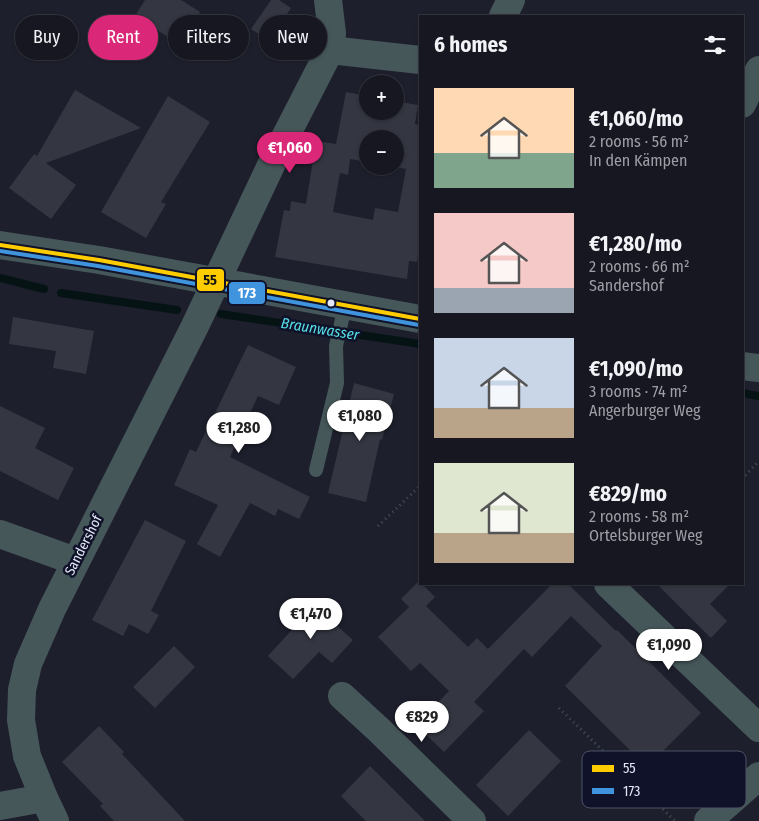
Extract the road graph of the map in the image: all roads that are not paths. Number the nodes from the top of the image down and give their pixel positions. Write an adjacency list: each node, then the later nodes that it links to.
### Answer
1 (328, 0): 4 (street)
2 (511, 0): 3 (street)
3 (504, 15)
4 (330, 50): 5 (street); 11 (street, Sandershof)
5 (419, 60)
6 (759, 70): 7 (street)
7 (744, 100)
8 (744, 104): 9 (street)
9 (759, 108)
10 (0, 245): 11 (street)
11 (216, 281): 12 (street); 18 (street, Sandershof)
12 (343, 314): 13 (street); 16 (lane)
13 (419, 319)
14 (744, 366): 15 (street)
15 (759, 368)
16 (316, 470)
17 (0, 534): 18 (street)
18 (75, 561): 26 (street, Sandershof)
19 (609, 585): 21 (street)
20 (342, 696): 27 (street)
21 (759, 728)
22 (759, 776): 23 (street)
23 (746, 787)
24 (0, 806): 26 (street)
25 (723, 808): 28 (street)
26 (49, 809)
27 (472, 821)
28 (708, 821)

